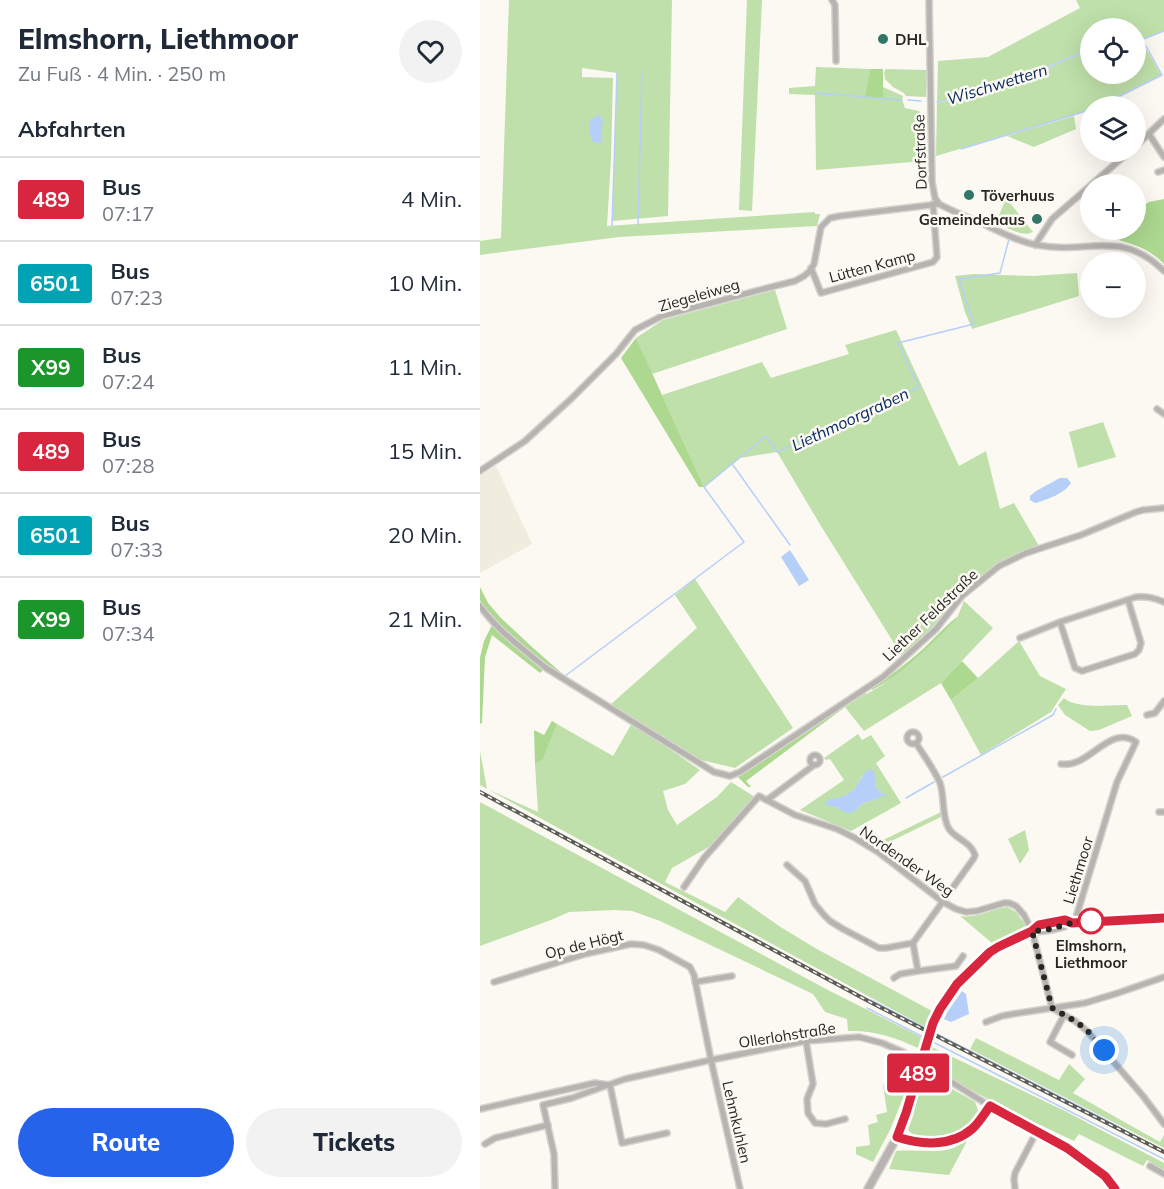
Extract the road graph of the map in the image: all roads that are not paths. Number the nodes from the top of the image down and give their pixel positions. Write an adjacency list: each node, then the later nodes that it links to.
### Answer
1 (832, 0): 3 (street)
2 (929, 0): 11 (street, Dorfstraße)
3 (836, 61)
4 (1164, 119): 5 (street)
5 (1149, 134): 6 (street); 7 (street)
6 (1146, 137)
7 (1164, 157)
8 (1117, 162): 9 (street)
9 (1104, 174)
10 (1080, 195): 12 (street)
11 (936, 204): 12 (street, Dorfstraße); 13 (street); 13 (street, Lütten Kamp)
12 (1035, 245): 14 (street, Dorfstraße)
13 (811, 268): 17 (street, Ziegeleiweg)
14 (1164, 271)
15 (1157, 409): 16 (street)
16 (1164, 414)
17 (480, 471)
18 (1164, 508): 21 (street, Liether Feldstraße)
19 (1128, 600): 20 (street); 22 (street); 22 (street)
20 (1164, 602)
21 (480, 606)
22 (1060, 622): 23 (street)
23 (1020, 638)
24 (1164, 701): 25 (street)
25 (1147, 715)
26 (916, 743): 34 (street)
27 (1062, 764): 31 (street, Liethmoor)
28 (814, 765): 29 (street)
29 (767, 800): 33 (street, Nordender Weg); 34 (street, Nordender Weg)
30 (1097, 823): 31 (street, Liethmoor)
31 (1104, 826): 36 (street, Liethmoor)
32 (788, 865): 38 (street)
33 (684, 887)
34 (943, 902): 37 (street, Nordender Weg); 38 (street)
35 (1164, 918): 36 (street)
36 (1074, 922): 37 (street)
37 (1032, 931): 46 (street); 60 (street, bridge)
38 (914, 944): 40 (street)
39 (963, 956): 40 (street)
40 (918, 971): 43 (street)
41 (732, 976): 45 (street)
42 (1164, 977): 46 (street)
43 (894, 978)
44 (494, 982): 45 (street, Op de Högt)
45 (695, 982): 51 (street, Op de Högt)
46 (1052, 1008): 47 (street); 48 (street)
47 (1064, 1015): 50 (street); 56 (street)
48 (986, 1023)
49 (806, 1041): 51 (street, Ollerlohstraße); 53 (street, Ollerlohstraße); 55 (street)
50 (1072, 1055)
51 (711, 1060): 52 (street, Ollerlohstraße); 65 (street, Lehmkuhlen)
52 (610, 1085): 54 (street, Ollerlohstraße); 57 (street, Ollerlohstraße); 59 (street)
53 (990, 1106): 58 (street); 60 (street)
54 (480, 1109)
55 (845, 1119)
56 (1164, 1124)
57 (548, 1125): 61 (street); 64 (street)
58 (1037, 1131): 67 (street); 68 (street)
59 (667, 1133)
60 (897, 1137): 66 (street)
61 (485, 1144)
62 (1150, 1166): 63 (street)
63 (1164, 1174)
64 (555, 1189)
65 (740, 1189)
66 (868, 1189)
67 (1015, 1189)
68 (1115, 1189)

